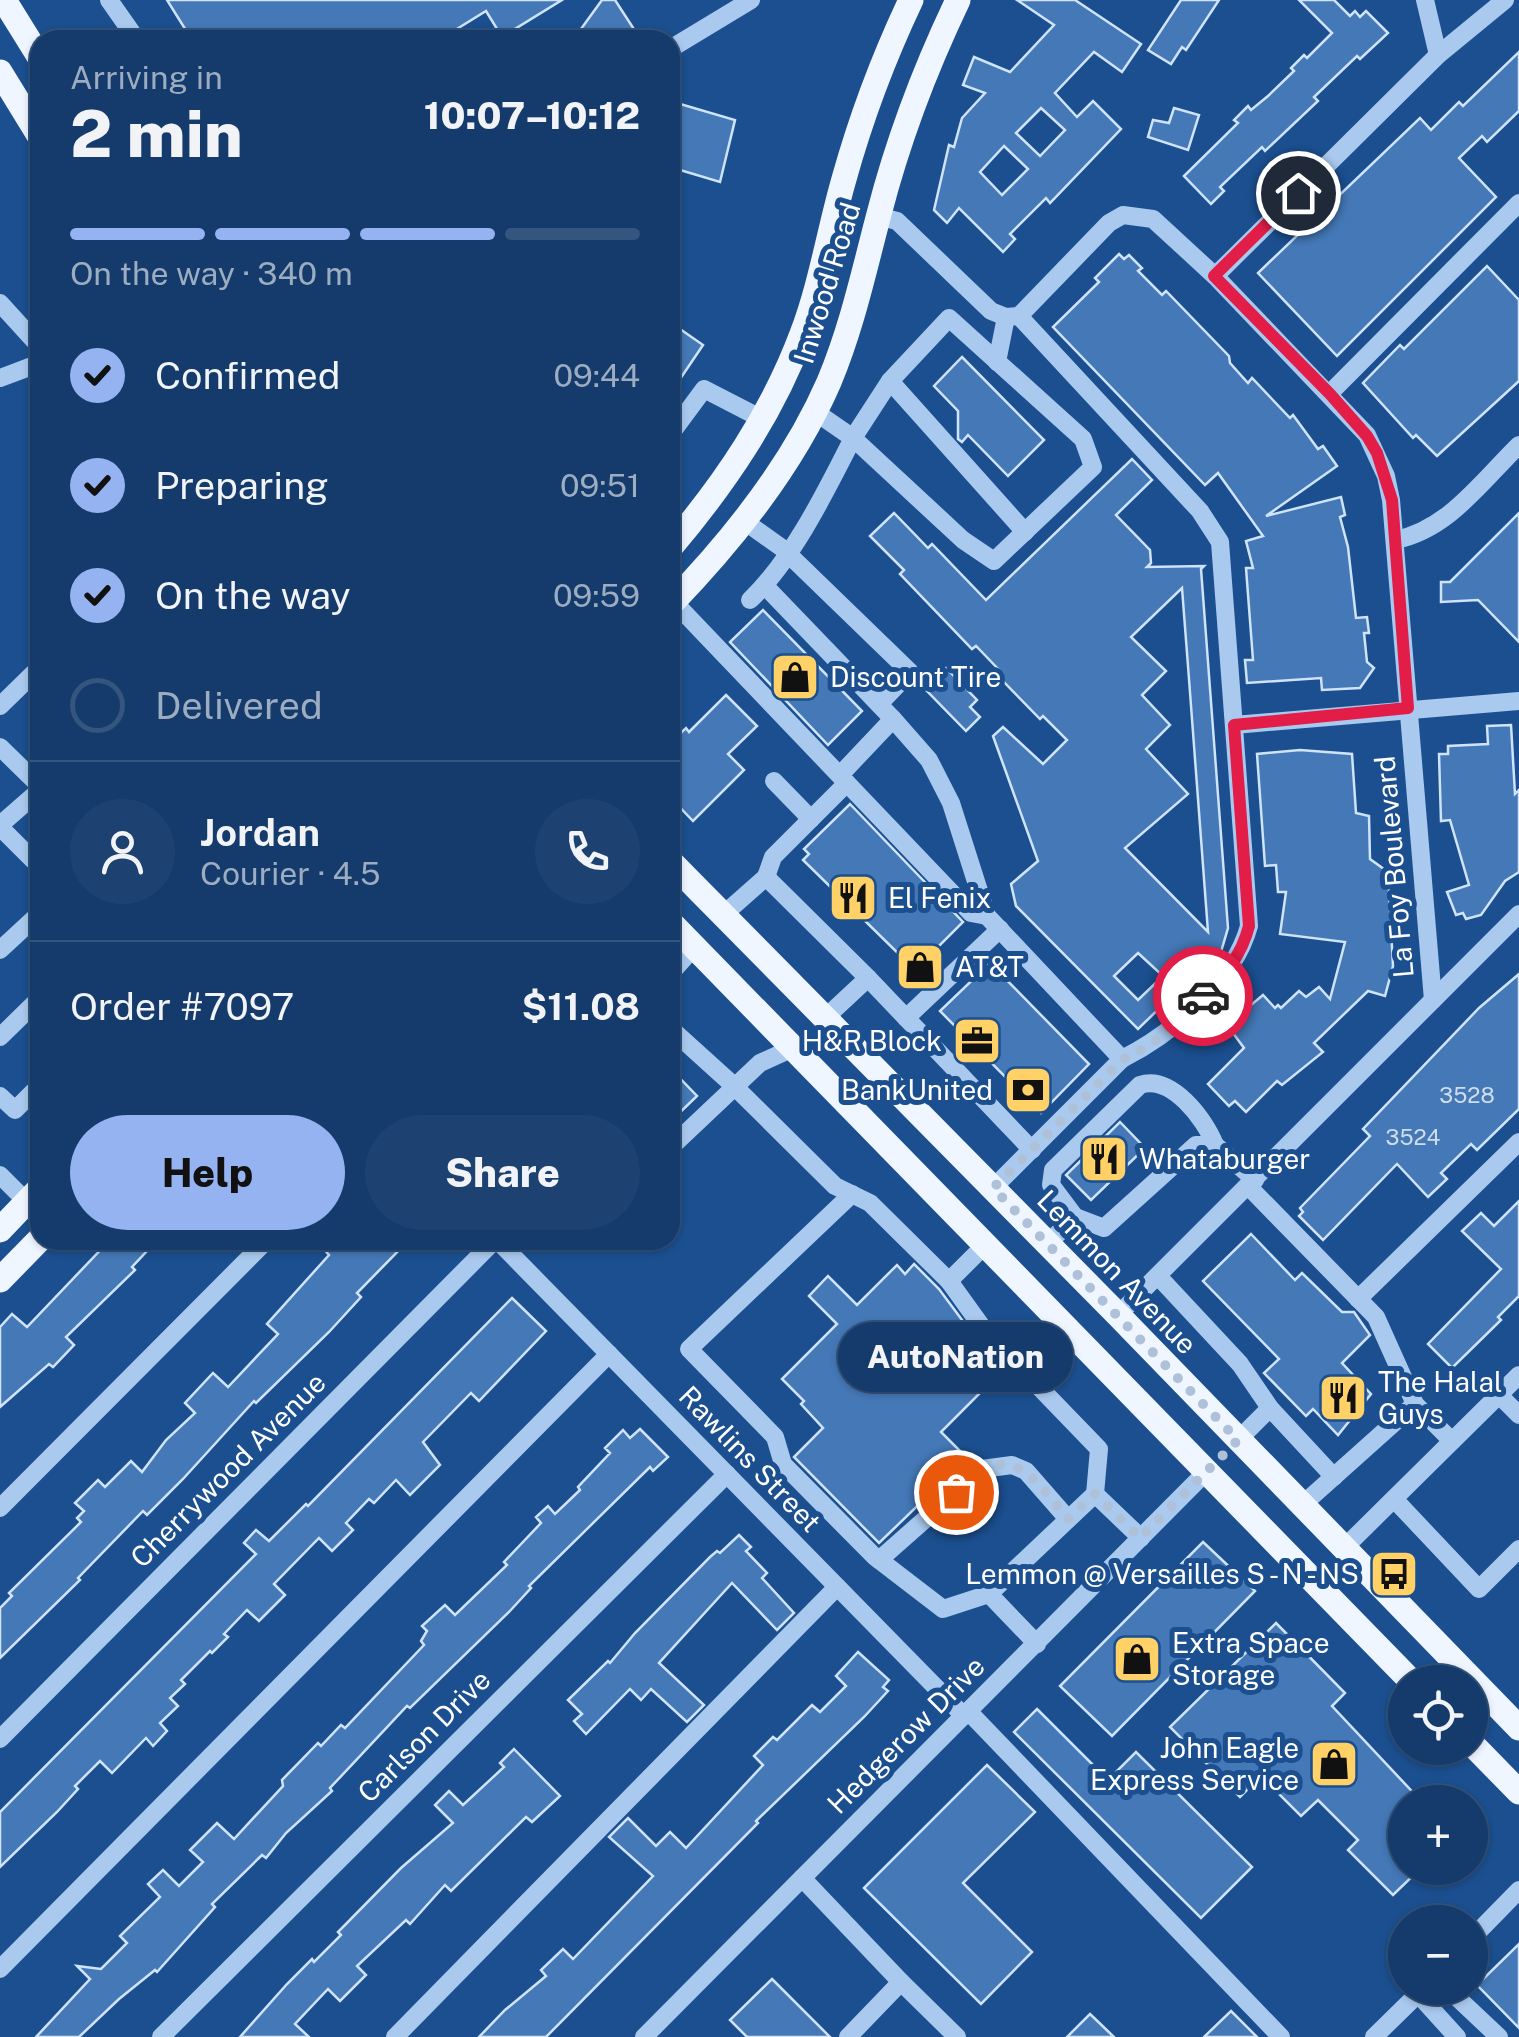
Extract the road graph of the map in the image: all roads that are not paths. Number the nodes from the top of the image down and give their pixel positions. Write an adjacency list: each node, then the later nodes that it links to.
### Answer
1 (4, 0): 9 (main road)
2 (109, 0): 8 (street)
3 (751, 0): 10 (street)
4 (911, 0): 14 (main road, Inwood Road)
5 (958, 0): 16 (main road, Inwood Road)
6 (1425, 0): 11 (street)
7 (1504, 0): 11 (street)
8 (129, 30)
9 (30, 42)
10 (680, 43)
11 (1438, 55): 17 (street)
12 (0, 72): 13 (main road)
13 (30, 121)
14 (843, 182): 16 (main road); 27 (main road, Inwood Road)
15 (1519, 203): 25 (street)
16 (881, 205): 19 (street); 26 (main road, Inwood Road)
17 (1214, 276): 19 (street, La Foy Boulevard); 25 (street, La Foy Boulevard)
18 (0, 302): 20 (street)
19 (1012, 317): 21 (street); 48 (street)
20 (30, 336)
21 (997, 362): 24 (street); 33 (street)
22 (30, 367): 23 (street)
23 (0, 378)
24 (890, 380): 29 (street); 33 (street)
25 (1330, 394): 35 (street, La Foy Boulevard)
26 (814, 411): 29 (street); 30 (main road, Inwood Road)
27 (764, 420): 28 (street); 30 (main road); 34 (main road, Inwood Road)
28 (680, 422)
29 (852, 438): 33 (street); 36 (street)
30 (798, 441): 32 (main road, Inwood Road)
31 (1519, 445): 35 (street)
32 (744, 521): 36 (street); 38 (main road, Inwood Road)
33 (1025, 532)
34 (680, 536)
35 (1395, 540): 46 (street, La Foy Boulevard)
36 (787, 554): 37 (street); 44 (street)
37 (765, 586): 39 (street); 44 (street)
38 (680, 594)
39 (750, 600)
40 (680, 611): 51 (street)
41 (30, 677): 45 (street)
42 (1519, 686): 43 (street)
43 (1511, 701): 46 (street)
44 (879, 704): 47 (street)
45 (0, 706)
46 (1408, 708): 48 (street); 68 (street, La Foy Boulevard)
47 (894, 719): 51 (street); 61 (street)
48 (1234, 725): 75 (street)
49 (0, 746): 50 (street)
50 (30, 778)
51 (844, 779): 54 (street); 61 (street)
52 (774, 781): 54 (street)
53 (30, 798): 55 (street)
54 (811, 819): 58 (street)
55 (0, 826): 56 (street)
56 (30, 857)
57 (680, 870): 60 (main road, Lemmon Avenue)
58 (766, 877): 60 (street); 67 (street)
59 (1519, 914): 68 (street)
60 (723, 915): 64 (main road); 70 (main road, Lemmon Avenue)
61 (993, 922): 71 (street); 75 (street)
62 (30, 923): 65 (street)
63 (680, 932): 64 (main road)
64 (694, 947): 66 (street); 74 (main road)
65 (0, 950)
66 (680, 963)
67 (868, 978): 70 (street); 71 (street)
68 (1433, 1000): 84 (street)
69 (30, 1008): 72 (street)
70 (826, 1018): 74 (main road); 85 (main road, Lemmon Avenue)
71 (906, 1018): 82 (street)
72 (0, 1037)
73 (680, 1037): 76 (street)
74 (793, 1048): 76 (street); 92 (main road)
75 (1122, 1060): 82 (street)
76 (733, 1085): 79 (street); 86 (street)
77 (30, 1095): 78 (street)
78 (0, 1096)
79 (680, 1138)
80 (1519, 1142): 100 (street)
81 (1216, 1145): 84 (street); 89 (street); 89 (street)
82 (1032, 1150): 85 (street)
83 (0, 1175): 87 (street)
84 (1252, 1184): 97 (street); 100 (street)
85 (993, 1188): 91 (main road, Lemmon Avenue)
86 (852, 1194): 99 (street); 122 (street)
87 (30, 1197)
88 (30, 1206): 90 (main road)
89 (1075, 1217): 91 (street)
90 (0, 1230)
91 (1048, 1243): 101 (main road, Lemmon Avenue)
92 (985, 1245): 99 (street); 102 (main road)
93 (30, 1249): 98 (main road)
94 (256, 1250): 117 (street)
95 (486, 1250): 130 (street, Cherrywood Avenue)
96 (506, 1250): 103 (street, Rawlins Street)
97 (1158, 1276): 101 (street); 107 (street)
98 (0, 1280)
99 (949, 1281): 114 (street)
100 (1358, 1299): 106 (street)
101 (1118, 1315): 102 (main road); 109 (main road, Lemmon Avenue)
102 (1085, 1347): 111 (main road)
103 (609, 1354): 112 (street, Rawlins Street); 136 (street)
104 (1519, 1375): 105 (street)
105 (1499, 1395): 108 (street); 110 (street)
106 (1415, 1404): 110 (street); 113 (street)
107 (1270, 1408): 109 (street); 113 (street)
108 (1519, 1416)
109 (1238, 1440): 111 (main road); 116 (main road, Lemmon Avenue)
110 (1452, 1441): 115 (street)
111 (1206, 1472): 119 (street, Hedgerow Drive); 123 (main road)
112 (727, 1474): 124 (street, Rawlins Street); 141 (street, Carlson Drive)
113 (1334, 1477): 116 (street)
114 (1095, 1494): 118 (street); 119 (street)
115 (1394, 1499): 120 (street); 121 (street)
116 (1301, 1506): 120 (main road, Lemmon Avenue)
117 (0, 1508)
118 (1068, 1519): 122 (street); 125 (street)
119 (1140, 1538): 126 (street, Hedgerow Drive)
120 (1343, 1549): 123 (main road); 129 (main road, Lemmon Avenue)
121 (1519, 1549)
122 (879, 1560): 125 (street)
123 (1312, 1579): 127 (main road)
124 (836, 1586): 128 (street, Rawlins Street); 142 (street)
125 (989, 1594): 126 (street)
126 (1037, 1644): 128 (street, Hedgerow Drive)
127 (1395, 1665)
128 (966, 1714): 133 (street, Hedgerow Drive); 146 (street, Rawlins Street)
129 (1519, 1728)
130 (0, 1739)
131 (1488, 1757): 132 (main road)
132 (1515, 1779)
133 (802, 1878): 137 (street); 143 (street, Hedgerow Drive)
134 (1519, 1890): 135 (street)
135 (1488, 1922)
136 (0, 1968)
137 (901, 1982): 144 (street); 145 (street)
138 (1406, 2005): 147 (street)
139 (1433, 2005): 148 (street)
140 (1464, 2005): 149 (street)
141 (161, 2037)
142 (395, 2037)
143 (644, 2037)
144 (848, 2037)
145 (958, 2037)
146 (1281, 2037)
147 (1374, 2037)
148 (1458, 2037)
149 (1499, 2037)

